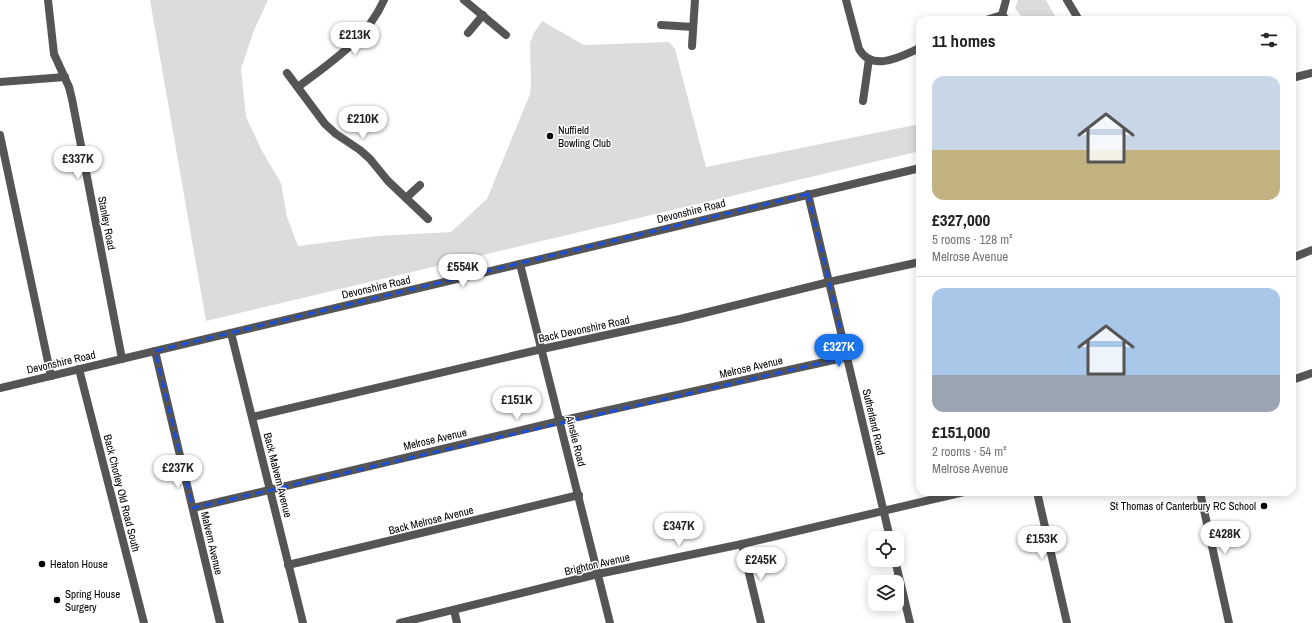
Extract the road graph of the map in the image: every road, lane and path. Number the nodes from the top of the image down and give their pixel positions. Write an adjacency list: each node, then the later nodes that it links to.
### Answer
1 (48, 0): 20 (street, Stanley Road)
2 (384, 0): 23 (street)
3 (464, 0): 8 (street)
4 (695, 0): 12 (street)
5 (846, 0): 17 (street)
6 (1006, 0): 9 (street)
7 (1067, 0): 10 (street)
8 (483, 15): 13 (street); 14 (street)
9 (1005, 16)
10 (1077, 16)
11 (661, 25): 12 (street)
12 (693, 27): 15 (street)
13 (468, 33)
14 (506, 35)
15 (692, 46)
16 (916, 49): 17 (street)
17 (869, 59): 24 (street)
18 (287, 73): 23 (street)
19 (1312, 73): 21 (street)
20 (65, 77): 22 (street); 40 (street, Stanley Road)
21 (1296, 77)
22 (0, 82)
23 (298, 87): 29 (street)
24 (863, 101)
25 (0, 135): 43 (street)
26 (916, 169): 28 (street, Devonshire Road)
27 (420, 185): 29 (street)
28 (808, 194): 34 (street, Devonshire Road); 35 (street, Sutherland Road)
29 (406, 198): 30 (street)
30 (428, 219)
31 (1312, 250): 32 (street)
32 (1296, 256)
33 (916, 263): 35 (street, Back Devonshire Road)
34 (520, 264): 36 (street, Devonshire Road); 37 (street, Ainslie Road)
35 (829, 282): 37 (street, Back Devonshire Road); 39 (street, Sutherland Road)
36 (231, 333): 38 (street, Devonshire Road); 46 (street, Back Malvern Avenue)
37 (542, 349): 46 (street, Back Devonshire Road); 47 (street, Ainslie Road)
38 (156, 351): 40 (street, Devonshire Road); 53 (street, Malvern Avenue)
39 (847, 357): 47 (street, Melrose Avenue); 54 (street, Sutherland Road)
40 (122, 359): 41 (street, Devonshire Road)
41 (79, 369): 43 (street, Devonshire Road); 61 (street, Back Chorley Old Road South)
42 (1312, 373): 44 (street)
43 (51, 376): 45 (street, Devonshire Road)
44 (1296, 379)
45 (0, 388)
46 (252, 417): 48 (street, Back Malvern Avenue)
47 (560, 421): 48 (street, Melrose Avenue); 49 (street, Ainslie Road)
48 (270, 490): 53 (street, Melrose Avenue); 57 (street, Back Malvern Avenue)
49 (578, 495): 57 (street, Back Melrose Avenue); 59 (street, Ainslie Road)
50 (947, 496): 54 (street, Brighton Avenue)
51 (1038, 496): 69 (street)
52 (1201, 496): 70 (street)
53 (193, 508): 62 (street, Malvern Avenue)
54 (884, 511): 55 (street, Sutherland Road); 56 (street, Brighton Avenue)
55 (888, 531)
56 (742, 544): 59 (street, Brighton Avenue); 67 (street)
57 (288, 565): 63 (street, Back Malvern Avenue)
58 (897, 567): 68 (street)
59 (598, 574): 60 (street, Brighton Avenue); 66 (street, Ainslie Road)
60 (454, 610): 64 (street, Brighton Avenue); 65 (street)
61 (144, 623)
62 (220, 623)
63 (303, 623)
64 (400, 623)
65 (457, 623)
66 (610, 623)
67 (761, 623)
68 (910, 623)
69 (1067, 623)
70 (1229, 623)

